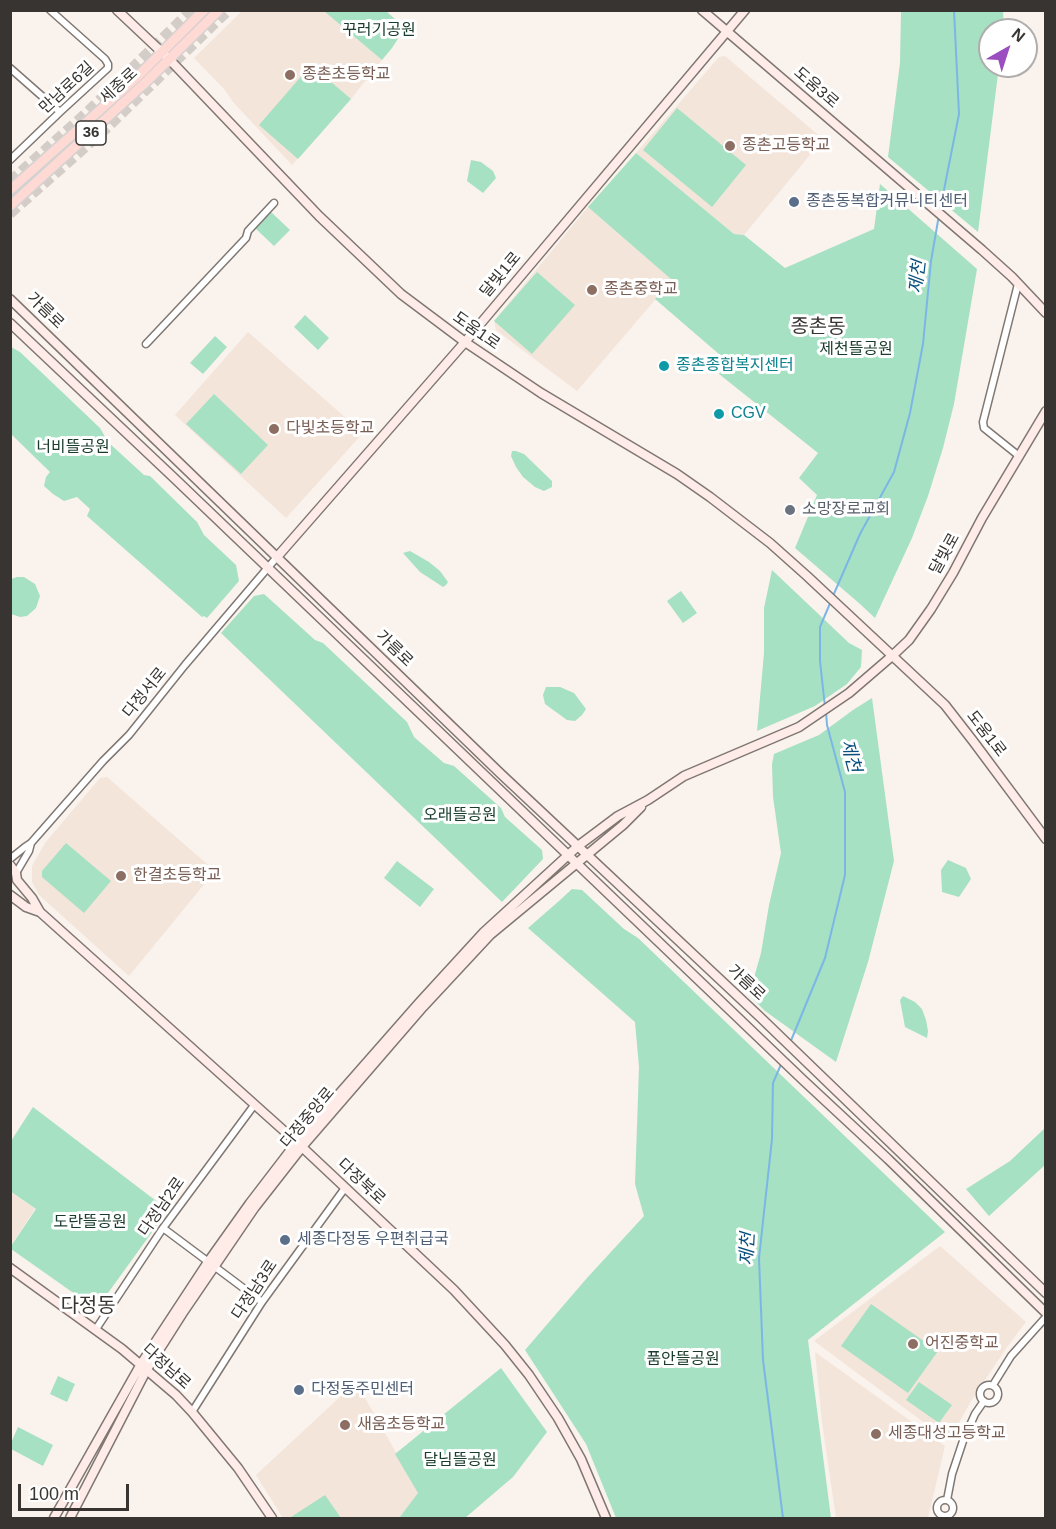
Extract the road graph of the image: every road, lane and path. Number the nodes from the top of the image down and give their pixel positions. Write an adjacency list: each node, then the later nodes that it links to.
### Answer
1 (50, 10): 10 (street, 만남로6길)
2 (117, 10): 8 (street, 도움1로)
3 (204, 10): 8 (main road, 세종로 / 36)
4 (219, 10): 8 (main road, 세종로 / 36)
5 (702, 10): 7 (street, 도움3로)
6 (745, 10): 7 (street, 달빛1로)
7 (727, 32): 15 (street, 도움3로); 19 (street, 달빛1로)
8 (166, 56): 12 (main road, 세종로 / 36); 14 (main road, 세종로 / 36); 19 (street, 도움1로)
9 (10, 68): 10 (street)
10 (60, 112): 11 (street, 만남로6길)
11 (10, 160)
12 (10, 190)
13 (274, 203): 20 (street)
14 (10, 206)
15 (1018, 284): 17 (street); 22 (street)
16 (10, 299): 23 (street, 가름로)
17 (1046, 313)
18 (10, 323): 24 (street, 가름로)
19 (465, 342): 23 (street, 달빛1로); 25 (street, 도움1로)
20 (146, 344)
21 (1046, 411): 22 (street, 달빛로)
22 (1019, 456): 25 (street, 달빛로)
23 (277, 557): 24 (street, 다정서로); 29 (street, 가름로)
24 (268, 568): 28 (street, 다정서로); 30 (street, 가름로)
25 (892, 656): 26 (street, 달빛로); 27 (street, 도움1로)
26 (648, 800): 29 (street); 31 (street, 다정중앙로)
27 (1046, 839)
28 (31, 843): 32 (street); 35 (street)
29 (578, 846): 30 (street, 다정중앙로); 31 (street, 가름로)
30 (568, 855): 33 (street, 가름로); 40 (street, 다정중앙로)
31 (587, 855): 33 (street, 다정중앙로); 45 (street, 가름로)
32 (10, 859)
33 (577, 863): 40 (street, 다정중앙로); 47 (street, 가름로)
34 (10, 865): 35 (street)
35 (16, 877): 36 (street); 38 (street)
36 (10, 890)
37 (10, 895): 38 (street)
38 (40, 912): 39 (street, 다정북로)
39 (255, 1104): 40 (street, 다정북로); 42 (street, 다정남2로)
40 (299, 1145): 41 (street, 다정북로); 43 (street, 다정중앙로)
41 (345, 1188): 46 (street, 다정남3로); 58 (street, 다정북로)
42 (163, 1228): 43 (street); 48 (street, 다정남2로)
43 (212, 1264): 46 (street); 49 (street, 다정중앙로)
44 (10, 1268): 48 (street, 다정남로)
45 (1046, 1293)
46 (262, 1302): 52 (street, 다정남3로)
47 (1046, 1315): 50 (street)
48 (96, 1329): 49 (street, 다정남로)
49 (144, 1367): 52 (street, 다정남로); 55 (street, 다정중앙로); 56 (street, 다정중앙로)
50 (993, 1385): 51 (street); 51 (street)
51 (984, 1401): 53 (street)
52 (192, 1412): 57 (street, 다정남로)
53 (947, 1500): 54 (street); 54 (street)
54 (943, 1517)
55 (54, 1518)
56 (70, 1518)
57 (272, 1518)
58 (606, 1518)

